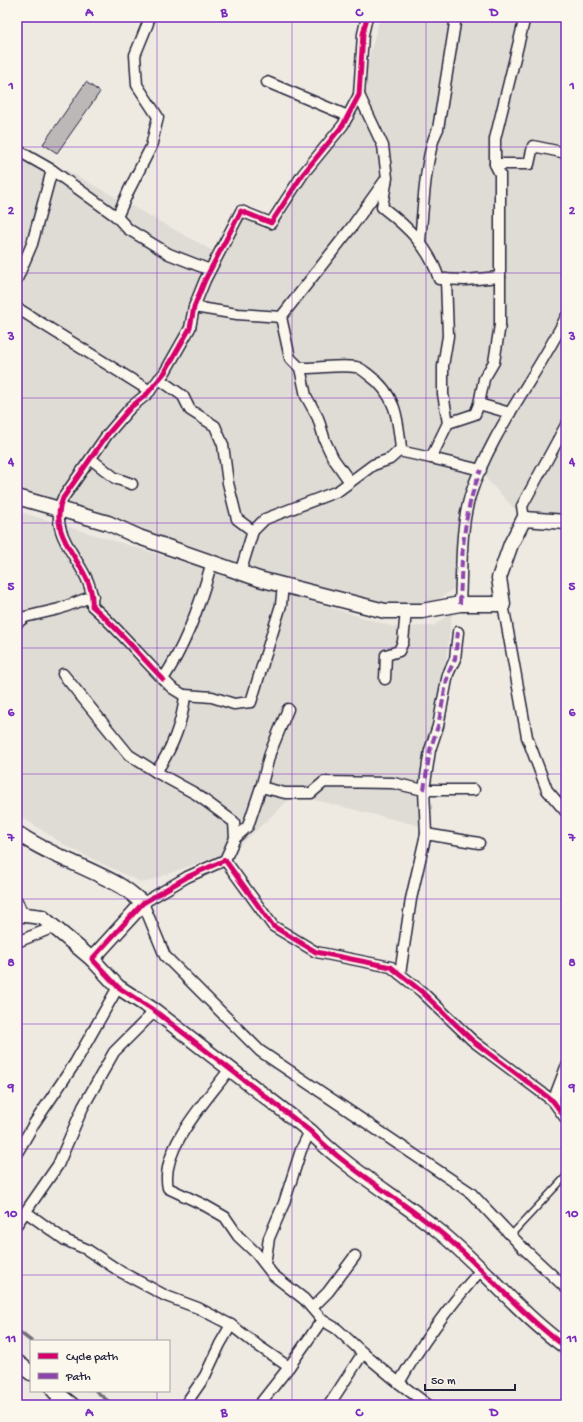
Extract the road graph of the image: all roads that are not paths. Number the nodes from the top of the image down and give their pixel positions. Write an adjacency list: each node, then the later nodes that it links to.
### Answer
1 (147, 17): 13 (street)
2 (367, 17): 6 (street)
3 (456, 17): 14 (street)
4 (525, 17): 10 (street)
5 (268, 82): 7 (street)
6 (359, 96): 7 (street); 12 (street)
7 (348, 116): 15 (street)
8 (17, 150): 11 (street)
9 (566, 153): 10 (street)
10 (494, 164): 16 (street)
11 (52, 170): 13 (street); 17 (street)
12 (387, 178): 14 (street); 21 (street)
13 (117, 217): 15 (street)
14 (420, 241): 18 (street)
15 (210, 270): 19 (street)
16 (500, 277): 18 (street); 26 (street)
17 (17, 279)
18 (446, 279): 28 (street)
19 (194, 307): 21 (street); 24 (street)
20 (17, 308): 25 (street)
21 (281, 317): 23 (street)
22 (566, 317): 27 (street)
23 (300, 368): 30 (street); 34 (street)
24 (159, 379): 25 (street); 40 (street)
25 (150, 391): 32 (street)
26 (479, 404): 27 (street); 28 (street)
27 (510, 414): 33 (street)
28 (448, 423): 31 (street)
29 (566, 425): 38 (street)
30 (399, 451): 31 (street); 34 (street)
31 (431, 458): 33 (street)
32 (91, 459): 35 (street); 37 (street)
33 (481, 470): 45 (street)
34 (350, 482): 40 (street)
35 (132, 484)
36 (17, 497): 37 (street)
37 (58, 509): 41 (street); 44 (street)
38 (524, 519): 39 (street); 46 (street)
39 (566, 522)
40 (253, 531): 42 (street)
41 (203, 559): 42 (street); 51 (street)
42 (240, 573): 43 (street)
43 (283, 585): 47 (street); 53 (street)
44 (93, 596): 48 (street); 51 (street)
45 (460, 604): 46 (street); 47 (street)
46 (504, 604): 59 (street)
47 (406, 611): 52 (street)
48 (17, 623)
49 (458, 632): 57 (street)
50 (64, 674): 55 (street)
51 (163, 679): 53 (street)
52 (385, 679)
53 (185, 696): 55 (street)
54 (288, 709): 56 (street)
55 (156, 772): 62 (street)
56 (261, 787): 57 (street); 62 (street)
57 (424, 790): 58 (street); 61 (street)
58 (474, 790)
59 (566, 812)
60 (17, 833): 66 (street)
61 (426, 834): 63 (street); 71 (street)
62 (235, 838): 64 (street)
63 (479, 843)
64 (224, 860): 66 (street); 71 (street)
65 (17, 901): 67 (street)
66 (143, 903): 70 (street); 83 (street)
67 (20, 915): 68 (street)
68 (54, 927): 69 (street); 70 (street)
69 (17, 942)
70 (92, 959): 72 (street)
71 (400, 974): 76 (street)
72 (118, 987): 73 (street); 79 (street)
73 (155, 1011): 75 (street); 81 (street)
74 (566, 1067): 76 (street)
75 (229, 1070): 78 (street); 85 (street)
76 (553, 1101): 77 (street)
77 (566, 1119)
78 (310, 1131): 85 (street); 86 (street)
79 (17, 1153)
80 (566, 1176): 83 (lane)
81 (26, 1212): 82 (street); 90 (street)
82 (17, 1224)
83 (511, 1236): 87 (street)
84 (355, 1256): 88 (street)
85 (265, 1264): 88 (street)
86 (481, 1270): 91 (street); 96 (street)
87 (566, 1288)
88 (312, 1308): 89 (street)
89 (322, 1320): 92 (street); 94 (street)
90 (231, 1325): 94 (street); 99 (street)
91 (566, 1347)
92 (363, 1353): 96 (street); 101 (street)
93 (17, 1362): 95 (street)
94 (289, 1367): 100 (street)
95 (30, 1372)
96 (399, 1383): 102 (street)
97 (56, 1397): 98 (street)
98 (72, 1405)
99 (185, 1405)
100 (258, 1405)
101 (329, 1405)
102 (428, 1405)

